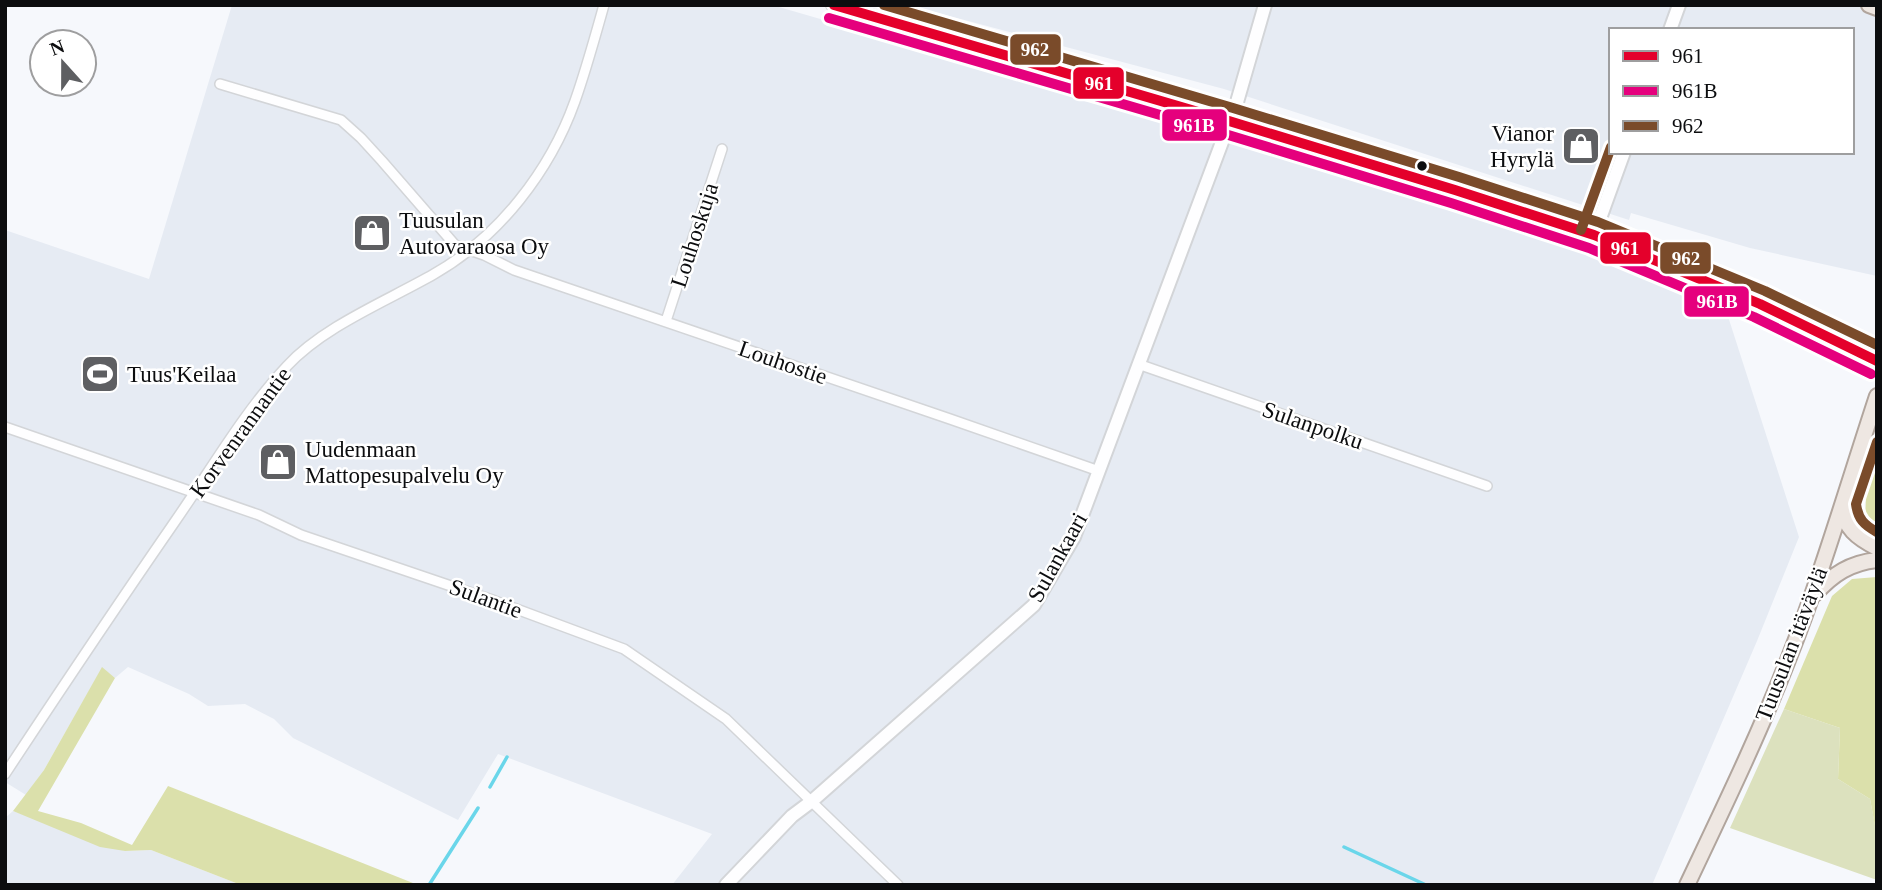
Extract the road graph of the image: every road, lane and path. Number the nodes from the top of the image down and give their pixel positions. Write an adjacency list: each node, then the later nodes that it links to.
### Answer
1 (604, 5): 13 (street, Korvenrannantie)
2 (832, 5): 9 (street)
3 (1265, 5): 9 (street, Sulankaari)
4 (1679, 5): 7 (street)
5 (1869, 5): 6 (main road)
6 (1877, 8)
7 (1672, 28)
8 (220, 84): 13 (street, Louhostie)
9 (1229, 121): 12 (street); 16 (street, Sulankaari)
10 (722, 149): 14 (street, Louhoskuja)
11 (1623, 154): 12 (street)
12 (1594, 235): 15 (street)
13 (469, 251): 14 (street, Louhostie); 21 (street, Korvenrannantie)
14 (666, 321): 19 (street, Louhostie)
15 (1877, 361)
16 (1138, 364): 19 (street, Sulankaari); 20 (street, Sulanpolku)
17 (1877, 396): 22 (main road, Tuusulan itäväylä)
18 (5, 427): 21 (street, Sulantie)
19 (1098, 471): 27 (street, Sulankaari)
20 (1488, 486)
21 (195, 492): 26 (street, Korvenrannantie); 27 (street, Sulantie)
22 (1842, 502): 23 (main road); 25 (main road, Tuusulan itäväylä)
23 (1877, 548)
24 (1877, 559): 25 (main road)
25 (1812, 597): 30 (main road, Tuusulan itäväylä)
26 (5, 774)
27 (812, 801): 28 (street, Sulankaari); 29 (street, Sulantie)
28 (726, 885)
29 (898, 885)
30 (1687, 885)

